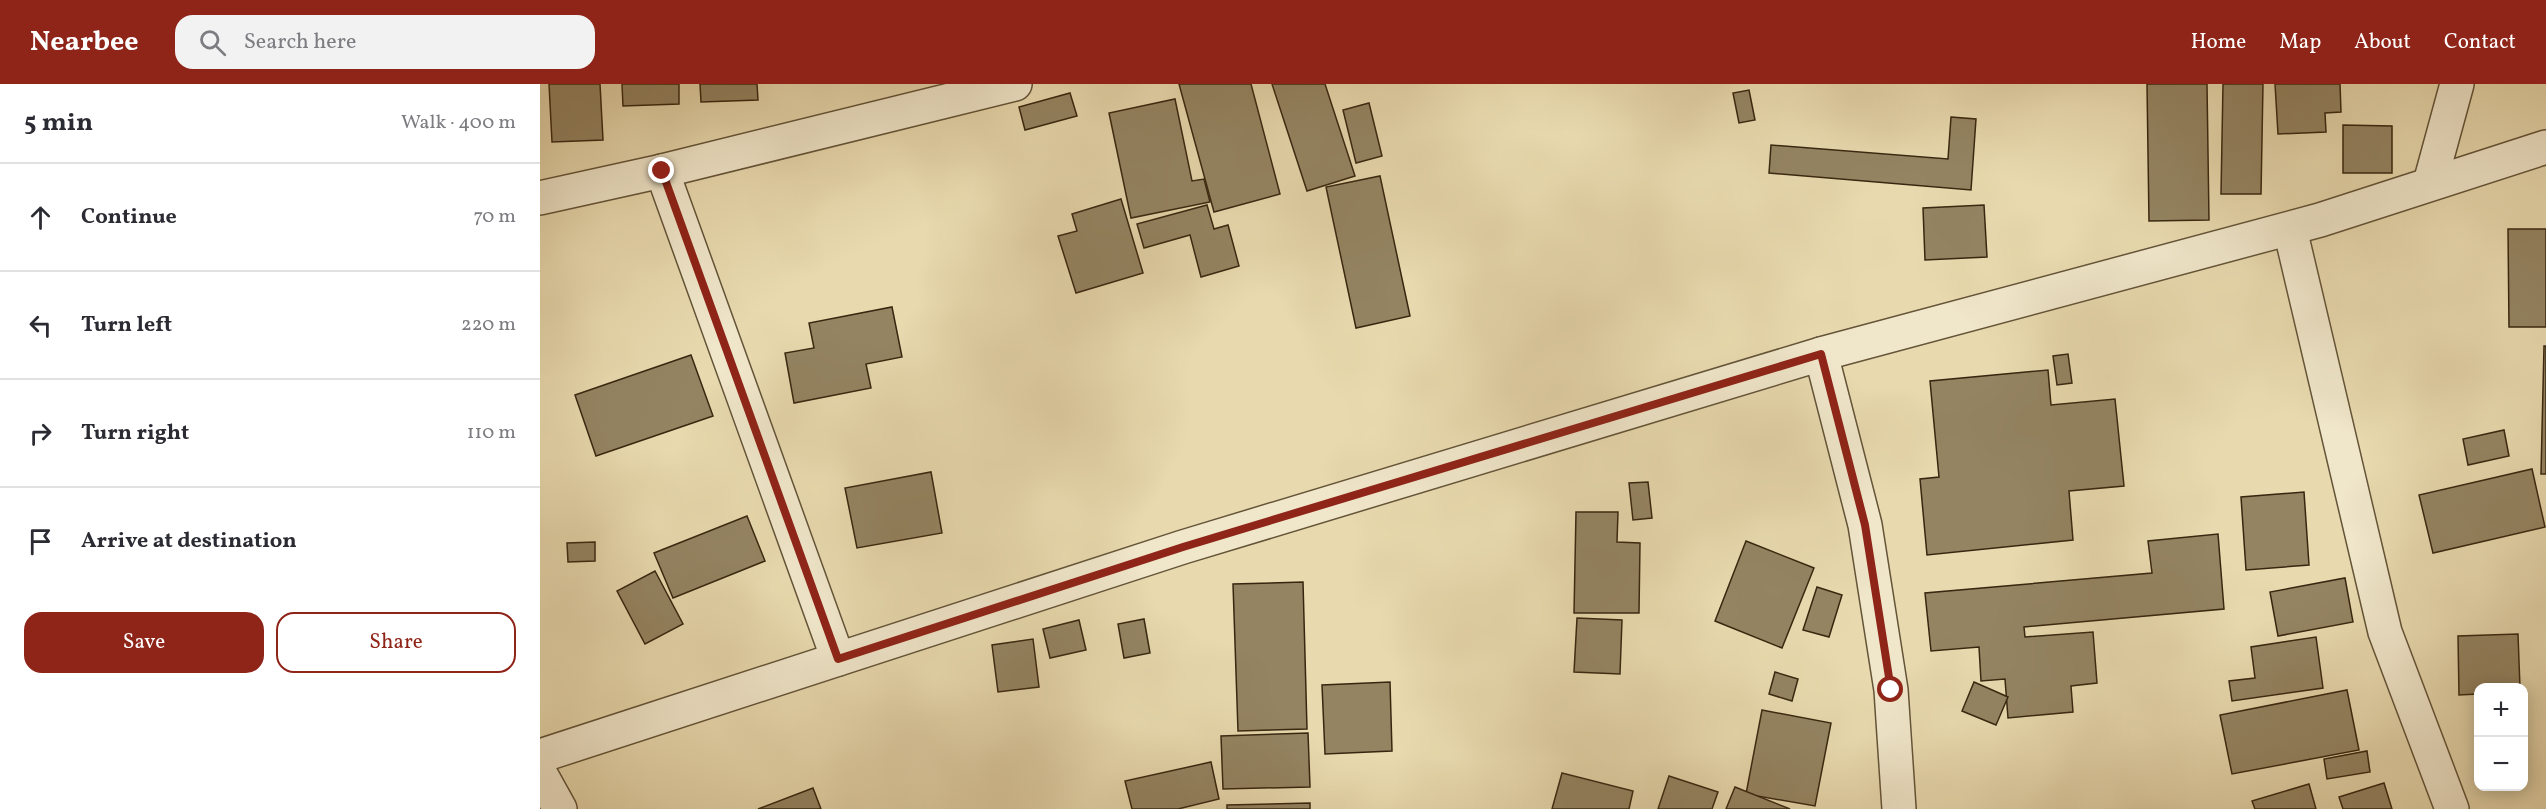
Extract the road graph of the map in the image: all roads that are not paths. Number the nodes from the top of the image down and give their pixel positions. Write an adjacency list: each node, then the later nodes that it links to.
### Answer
1 (1015, 84): 4 (street)
2 (2457, 84): 5 (street)
3 (2546, 147): 5 (street)
4 (662, 171): 6 (street); 9 (street)
5 (2430, 183): 7 (street)
6 (540, 198)
7 (2290, 229): 8 (street); 14 (street)
8 (1821, 354): 9 (street); 13 (street)
9 (838, 659): 10 (street)
10 (540, 756)
11 (540, 773): 12 (street)
12 (560, 809)
13 (1899, 809)
14 (2452, 809)

